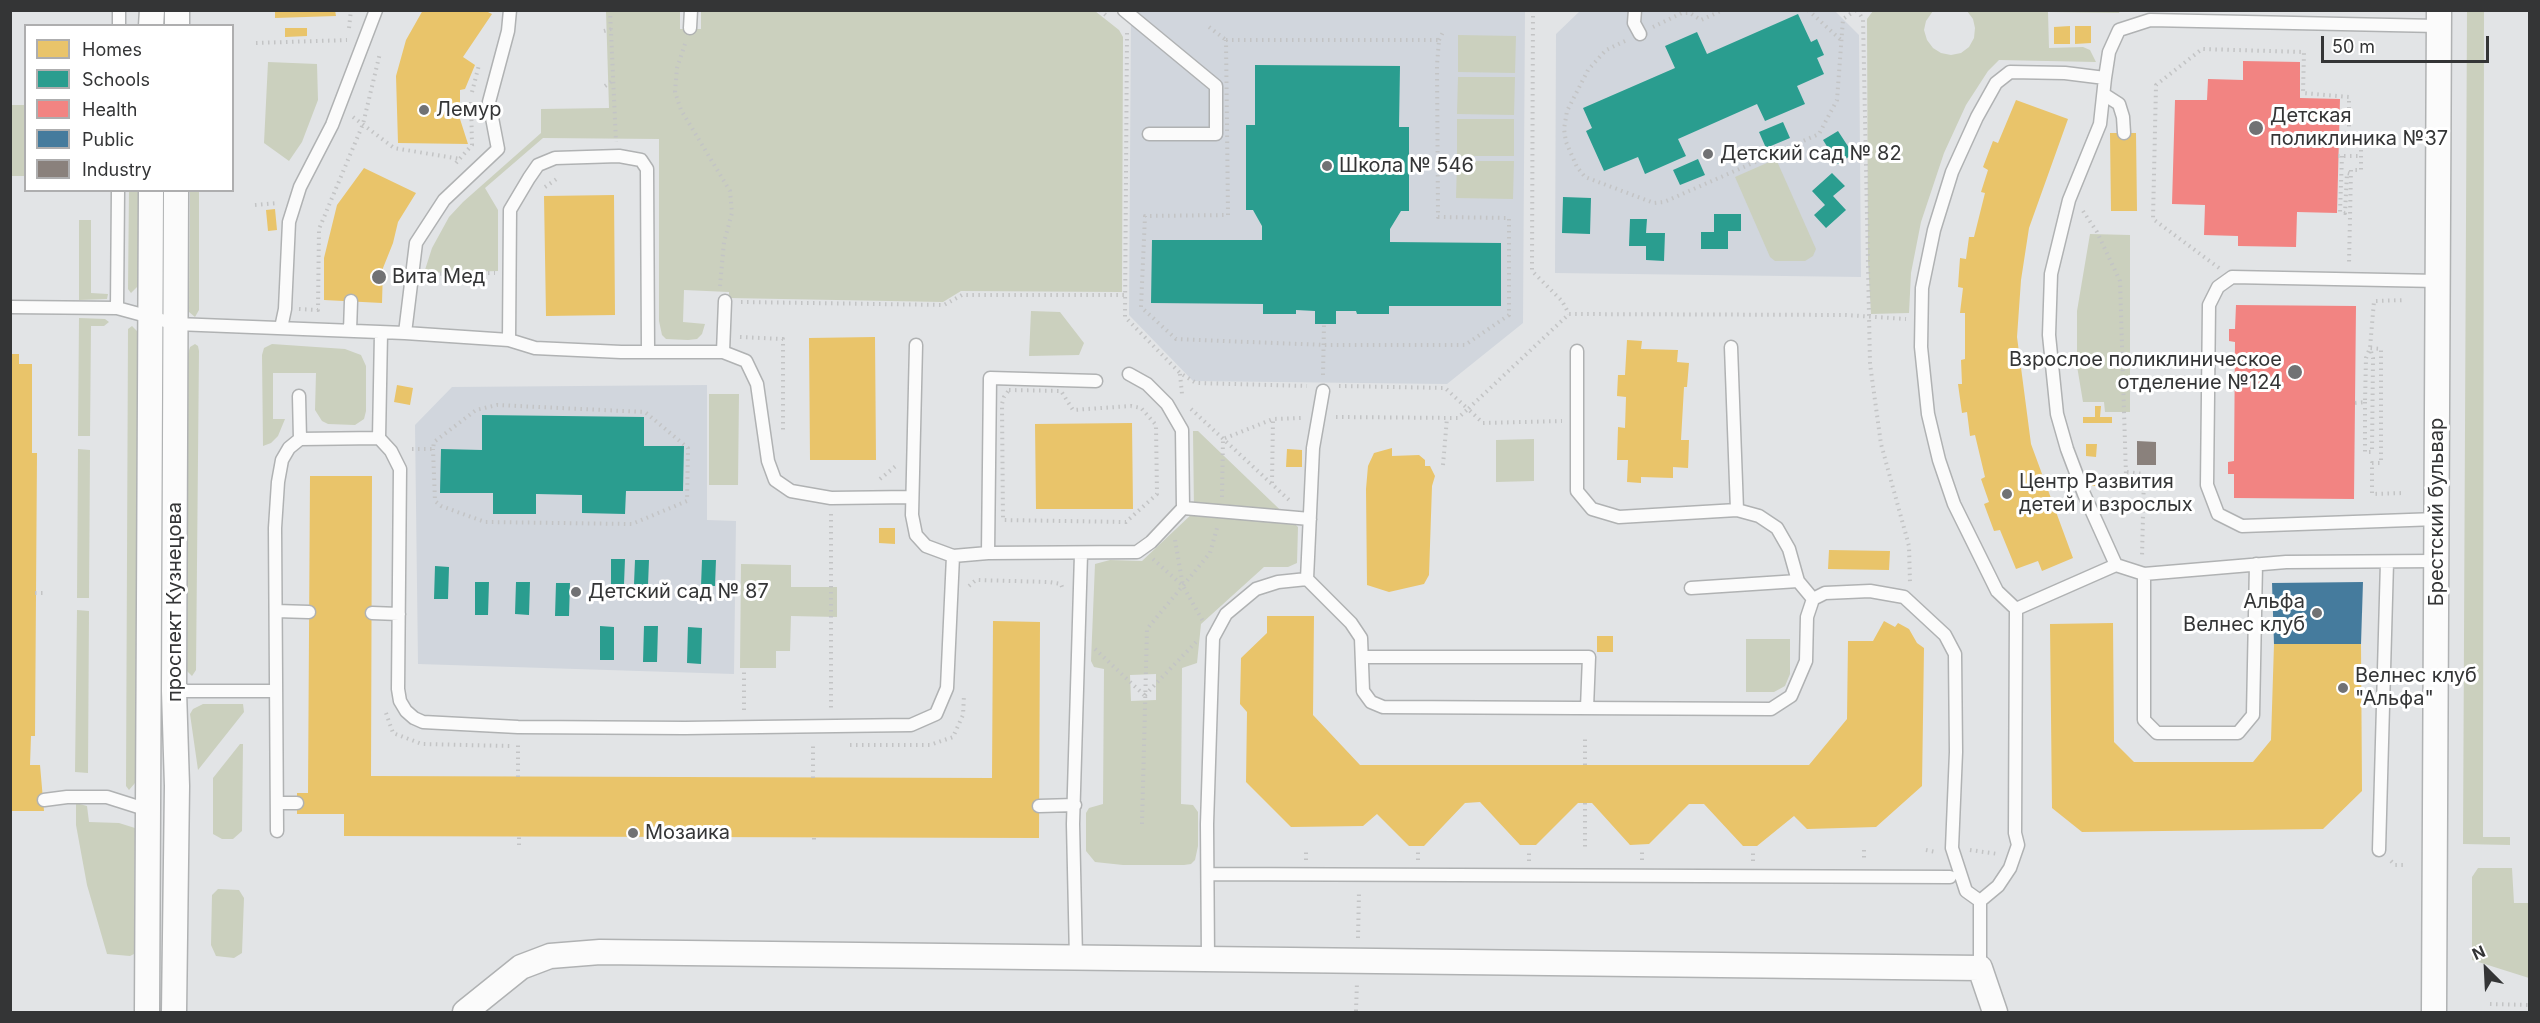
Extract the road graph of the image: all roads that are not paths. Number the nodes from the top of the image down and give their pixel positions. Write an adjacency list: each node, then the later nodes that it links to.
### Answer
1 (376, 10): 23 (lane)
2 (510, 10): 26 (lane)
3 (691, 10): 7 (lane)
4 (1124, 10): 12 (lane)
5 (1635, 10): 8 (lane)
6 (2438, 19): 9 (lane); 16 (street, Брестский бульвар)
7 (690, 28)
8 (1640, 34)
9 (2105, 78): 10 (lane); 56 (lane)
10 (2105, 95): 11 (lane); 50 (lane)
11 (2124, 132)
12 (1149, 134)
13 (118, 192): 20 (lane)
14 (151, 192): 21 (street, проспект Кузнецова)
15 (176, 192): 22 (street, проспект Кузнецова)
16 (2438, 281): 43 (street, Брестский бульвар); 43 (lane)
17 (351, 301): 24 (lane)
18 (725, 302): 32 (lane)
19 (10, 307): 20 (lane)
20 (117, 308): 21 (lane)
21 (151, 316): 22 (lane); 70 (street, проспект Кузнецова)
22 (176, 324): 23 (lane); 62 (street, проспект Кузнецова)
23 (281, 328): 24 (lane)
24 (350, 331): 25 (lane)
25 (381, 333): 26 (lane); 37 (lane)
26 (405, 333): 27 (lane)
27 (509, 340): 30 (lane); 30 (lane)
28 (916, 345): 39 (lane)
29 (1731, 347): 41 (lane)
30 (648, 351): 32 (lane)
31 (1578, 351): 41 (lane)
32 (723, 352): 39 (lane)
33 (1129, 374): 40 (lane)
34 (1096, 381): 44 (lane)
35 (1319, 386): 42 (lane)
36 (299, 396): 38 (lane)
37 (380, 438): 38 (lane); 60 (lane)
38 (300, 439): 57 (lane)
39 (912, 497): 46 (lane)
40 (1183, 508): 42 (lane); 45 (lane)
41 (1737, 510): 53 (lane)
42 (1310, 519): 52 (lane)
43 (2437, 519): 47 (street, Брестский бульвар)
44 (988, 553): 45 (lane); 46 (lane)
45 (1081, 554): 68 (lane)
46 (953, 556): 60 (lane)
47 (2436, 561): 48 (lane); 83 (street, Брестский бульвар)
48 (2387, 562): 49 (lane); 72 (lane)
49 (2256, 564): 51 (lane); 51 (lane)
50 (2116, 565): 51 (lane); 56 (lane)
51 (2142, 574)
52 (1307, 579): 61 (lane); 73 (lane)
53 (1798, 581): 54 (lane); 55 (lane)
54 (1691, 588)
55 (1813, 599): 64 (lane); 75 (lane)
56 (2016, 609): 75 (lane)
57 (276, 611): 58 (lane); 63 (lane)
58 (309, 612)
59 (372, 613): 60 (lane)
60 (399, 614)
61 (1363, 657): 64 (lane); 64 (lane)
62 (174, 691): 63 (lane); 80 (street, проспект Кузнецова)
63 (276, 691): 66 (lane)
64 (1587, 708)
65 (44, 800): 70 (lane)
66 (278, 803): 67 (lane); 71 (lane)
67 (297, 803)
68 (1075, 805): 69 (lane); 76 (lane)
69 (1040, 806)
70 (147, 810): 79 (street, проспект Кузнецова)
71 (277, 831)
72 (2379, 850)
73 (1208, 874): 74 (lane); 77 (lane)
74 (1950, 877)
75 (1980, 901): 78 (lane)
76 (1076, 958): 77 (street); 81 (street)
77 (1208, 959): 78 (street)
78 (1980, 968): 82 (street)
79 (147, 1012)
80 (174, 1012)
81 (465, 1012)
82 (1995, 1012)
83 (2434, 1012)

